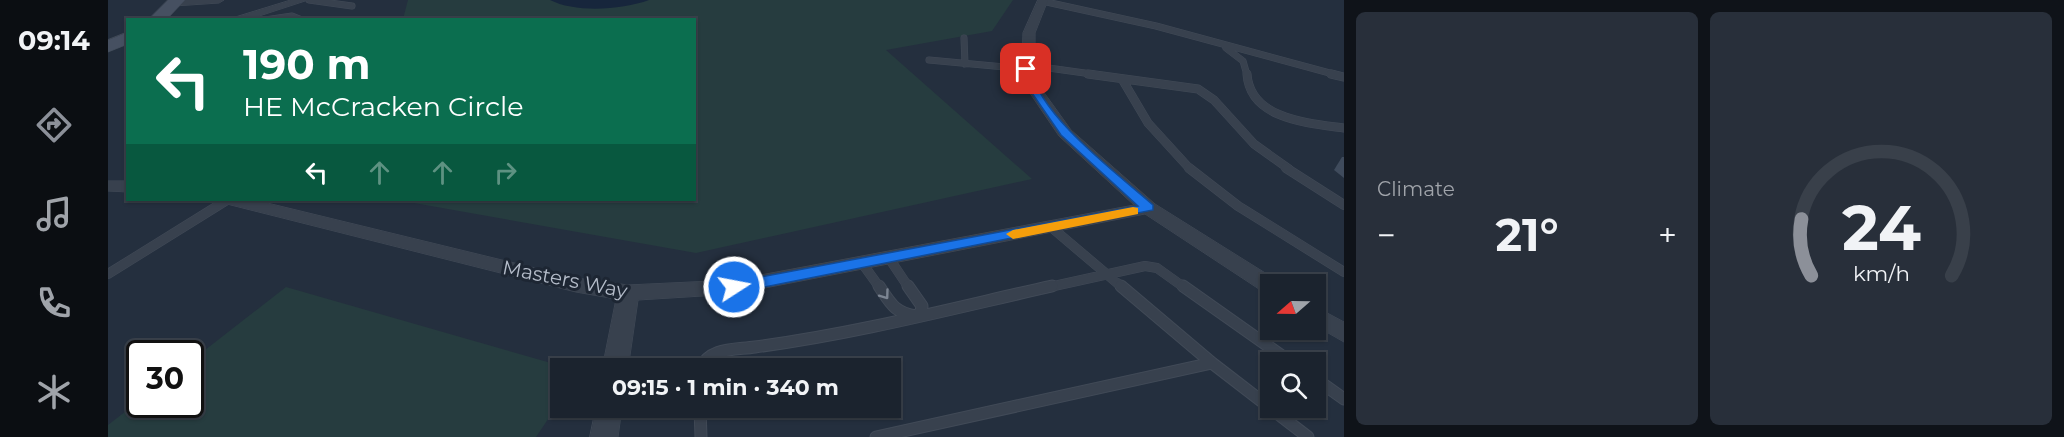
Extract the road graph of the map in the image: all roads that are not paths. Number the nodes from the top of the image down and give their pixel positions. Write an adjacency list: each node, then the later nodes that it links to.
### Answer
1 (200, 0): 2 (street); 7 (main road)
2 (219, 0)
3 (303, 0): 9 (street)
4 (309, 0): 6 (lane)
5 (1042, 0): 14 (lane); 20 (street)
6 (352, 6)
7 (177, 8): 8 (main road)
8 (160, 18)
9 (239, 18)
10 (278, 18): 11 (lane)
11 (297, 18)
12 (126, 38): 15 (main road)
13 (964, 38): 19 (lane)
14 (1224, 46): 21 (lane); 23 (lane)
15 (108, 47)
16 (126, 51): 17 (main road)
17 (108, 60)
18 (929, 60): 19 (lane)
19 (965, 64): 20 (lane)
20 (1026, 67): 22 (lane); 29 (street)
21 (1344, 77)
22 (1122, 79): 28 (lane); 33 (lane)
23 (1344, 128)
24 (108, 186): 25 (street)
25 (126, 187)
26 (225, 201): 34 (lane)
27 (238, 201): 37 (street, Masters Way)
28 (1344, 205)
29 (1148, 208): 30 (street, Masters Way); 36 (street)
30 (1051, 227): 31 (street, Masters Way); 35 (lane)
31 (889, 258): 32 (street, Masters Way); 38 (lane)
32 (862, 263): 37 (street, Masters Way); 38 (lane, one-way to 38)
33 (1344, 272)
34 (108, 274)
35 (1108, 275): 38 (lane); 41 (lane); 44 (lane)
36 (1260, 280)
37 (628, 293): 42 (street)
38 (916, 316): 43 (lane)
39 (1326, 321): 40 (street)
40 (1344, 333)
41 (1276, 352)
42 (617, 358)
43 (706, 358)
44 (1212, 363): 51 (lane); 52 (lane)
45 (1326, 386): 46 (lane)
46 (1344, 399)
47 (607, 418): 49 (street)
48 (700, 418): 50 (lane)
49 (604, 437)
50 (701, 437)
51 (876, 437)
52 (1308, 437)

